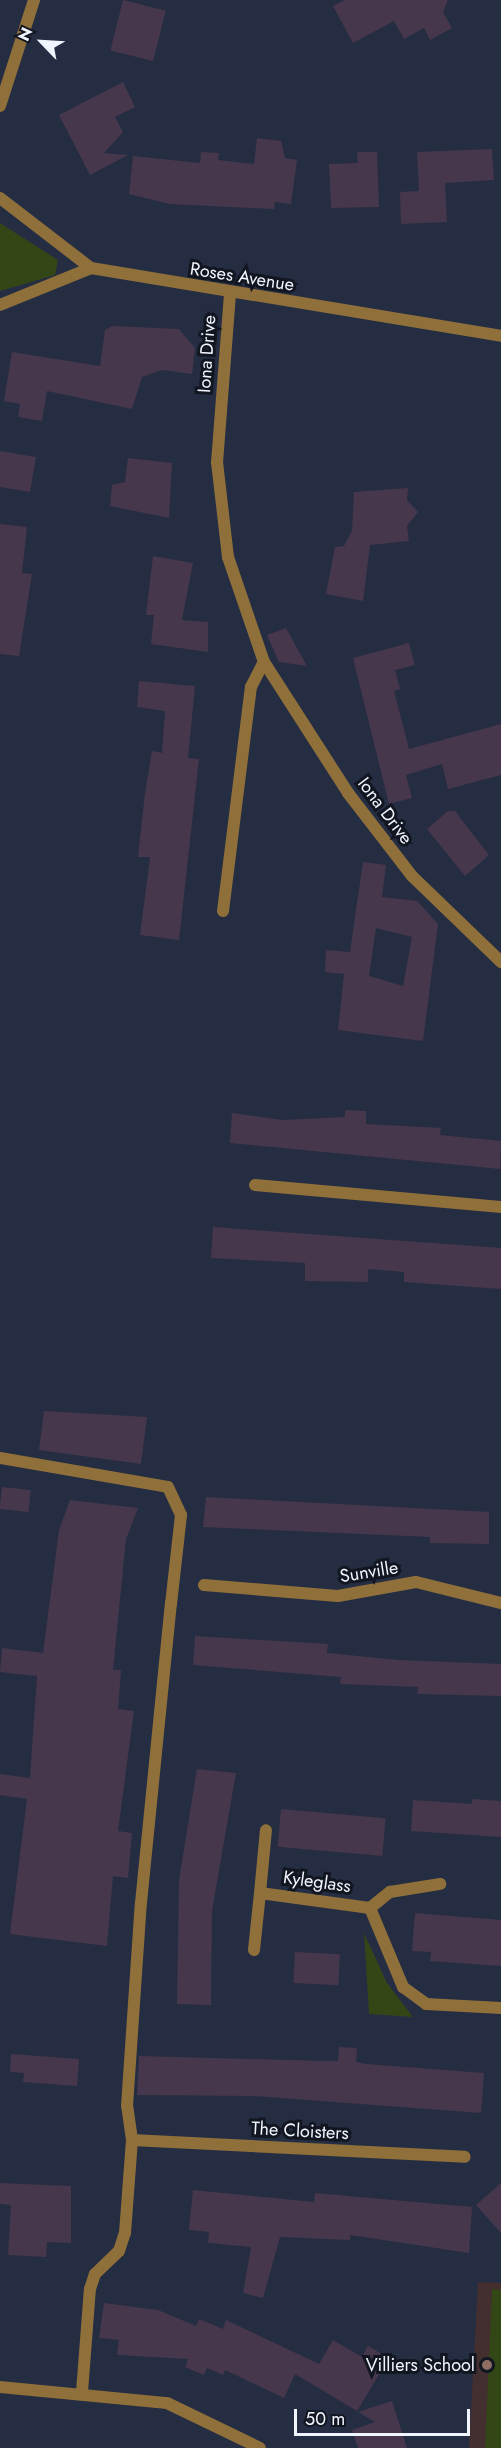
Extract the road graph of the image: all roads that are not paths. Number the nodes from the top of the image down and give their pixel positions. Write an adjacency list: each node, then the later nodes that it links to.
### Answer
1 (34, 0): 2 (street)
2 (0, 106)
3 (0, 198): 4 (street, Roses Avenue)
4 (91, 268): 5 (street, Roses Avenue); 6 (street)
5 (230, 294): 7 (street, Roses Avenue); 8 (street, Iona Drive)
6 (0, 305)
7 (501, 336)
8 (264, 662): 9 (street); 10 (street, Iona Drive)
9 (223, 911)
10 (501, 962)
11 (255, 1185): 12 (street)
12 (501, 1207)
13 (0, 1458): 22 (street)
14 (204, 1585): 15 (street, Sunville)
15 (501, 1604)
16 (266, 1830): 18 (street, Kyleglass)
17 (440, 1884): 19 (street, Kyleglass)
18 (260, 1893): 19 (street, Kyleglass); 20 (street, Kyleglass)
19 (369, 1908): 21 (street, Kyleglass)
20 (254, 1950)
21 (501, 2008)
22 (132, 2140): 23 (street, The Cloisters); 25 (street)
23 (465, 2157)
24 (0, 2387): 25 (street)
25 (82, 2392): 26 (street)
26 (260, 2448)

